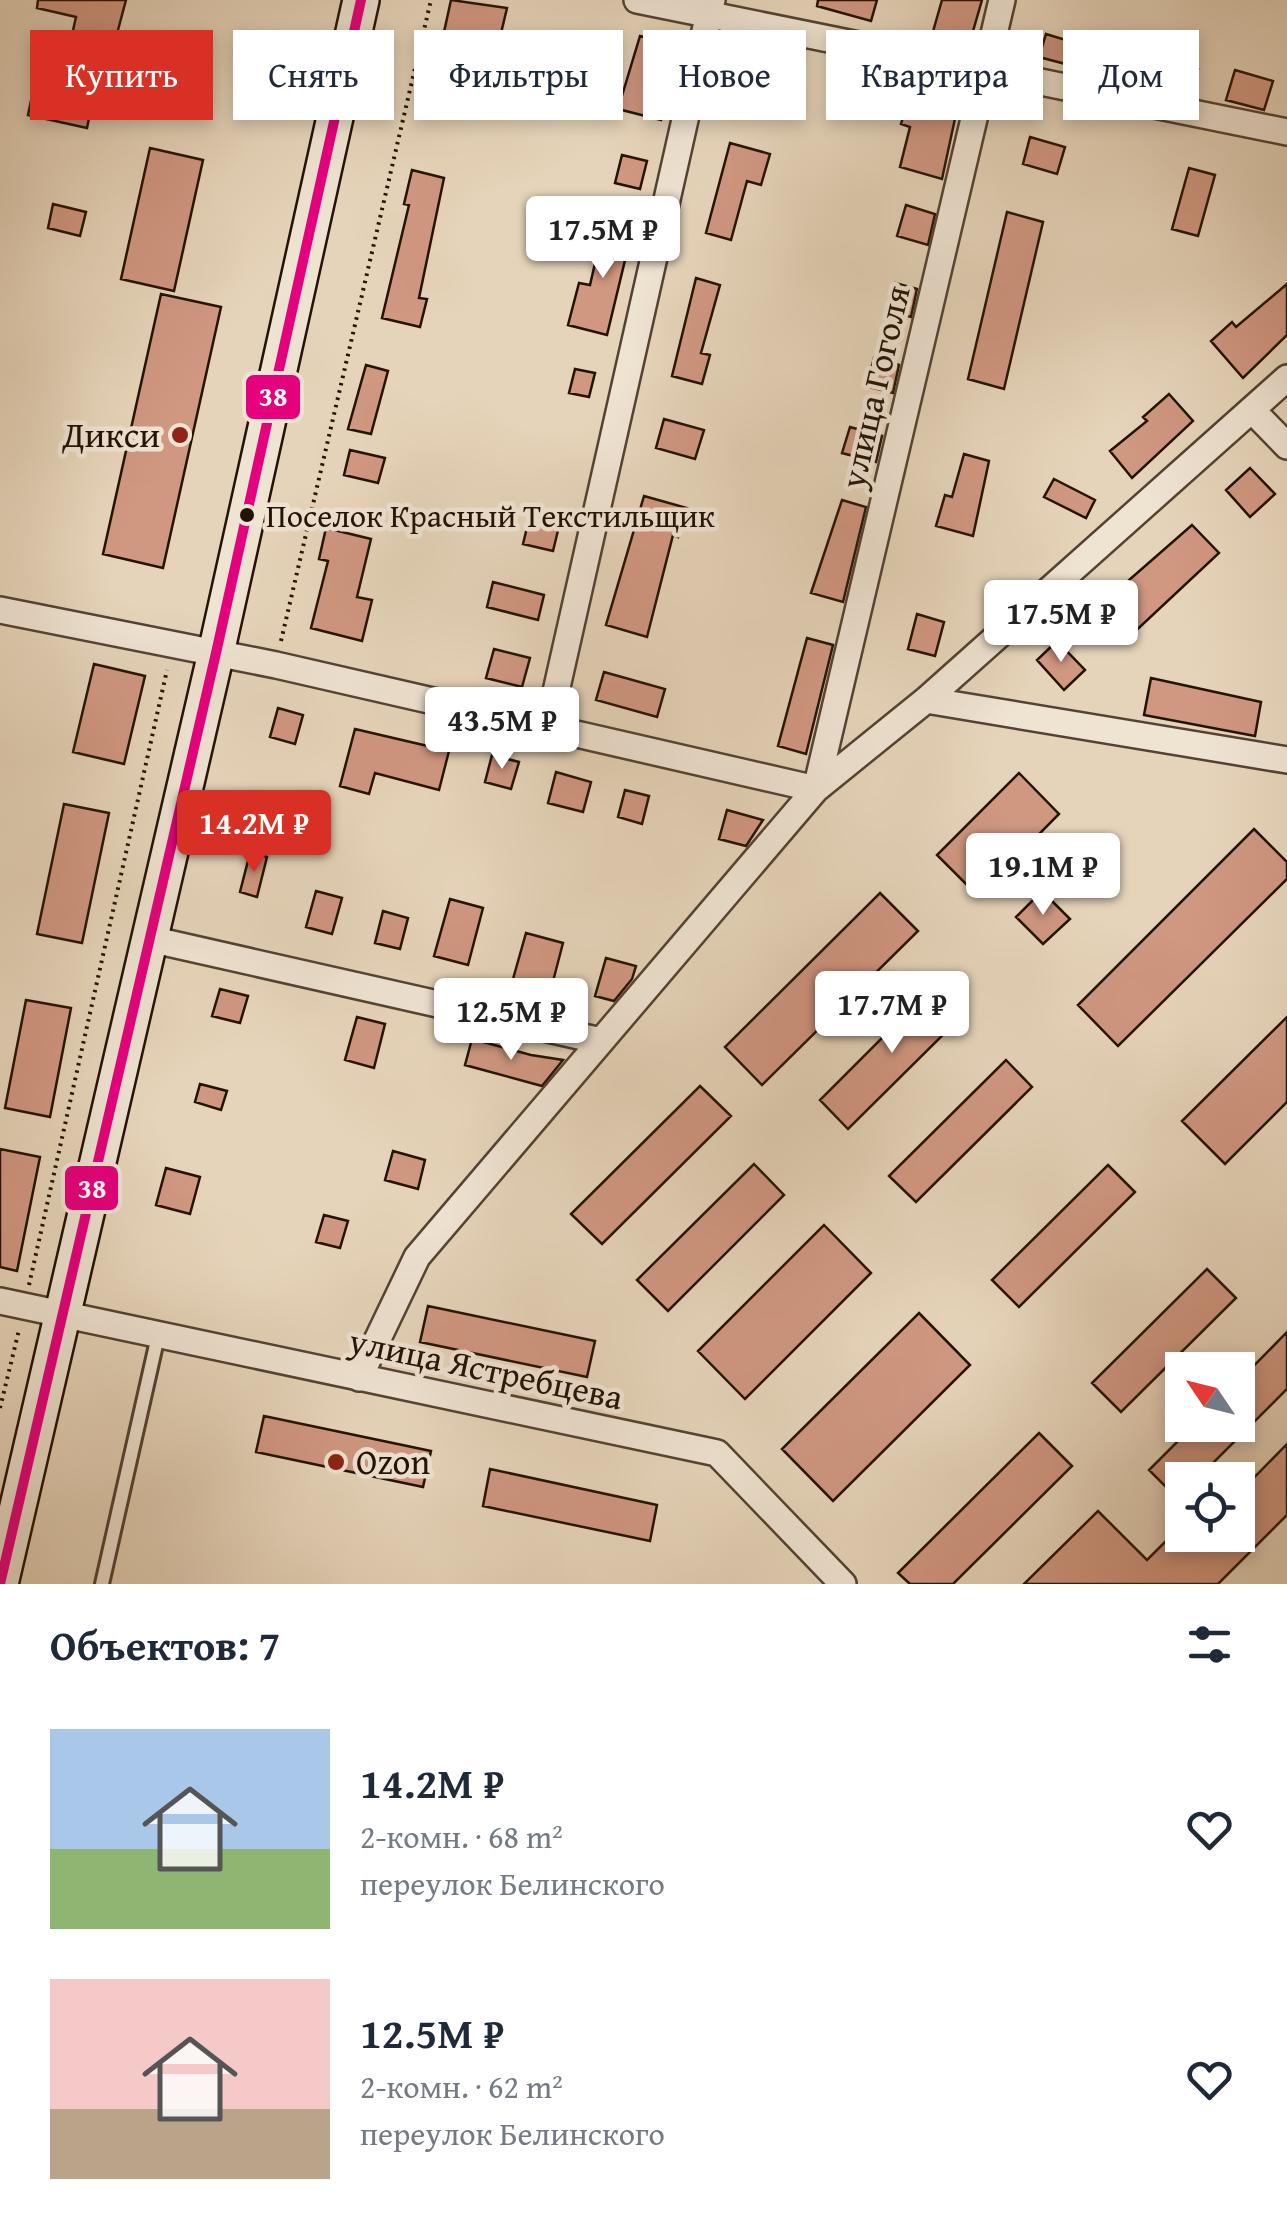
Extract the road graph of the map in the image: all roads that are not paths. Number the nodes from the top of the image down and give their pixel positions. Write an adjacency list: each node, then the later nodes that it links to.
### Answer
1 (361, 0): 14 (main road)
2 (637, 0): 4 (street)
3 (1002, 0): 5 (street, улица Гоголя)
4 (710, 8): 6 (street); 16 (street)
5 (995, 30)
6 (826, 35)
7 (1043, 83): 9 (street)
8 (975, 120): 18 (street, улица Гоголя)
9 (1287, 132)
10 (1287, 378): 11 (street)
11 (1252, 410): 12 (street); 15 (street)
12 (1287, 446)
13 (0, 610): 14 (street)
14 (216, 653): 16 (street); 19 (main road)
15 (926, 700): 17 (street); 18 (street)
16 (548, 727): 18 (street)
17 (1287, 760)
18 (816, 789): 20 (street)
19 (150, 939): 20 (street); 22 (main road)
20 (601, 1041): 24 (street)
21 (0, 1301): 22 (street, улица Ястребцева)
22 (63, 1316): 23 (street, улица Ястребцева); 25 (main road)
23 (158, 1336): 24 (street, улица Ястребцева); 26 (lane)
24 (359, 1378): 27 (street, улица Ястребцева)
25 (0, 1584)
26 (102, 1584)
27 (844, 1584)

